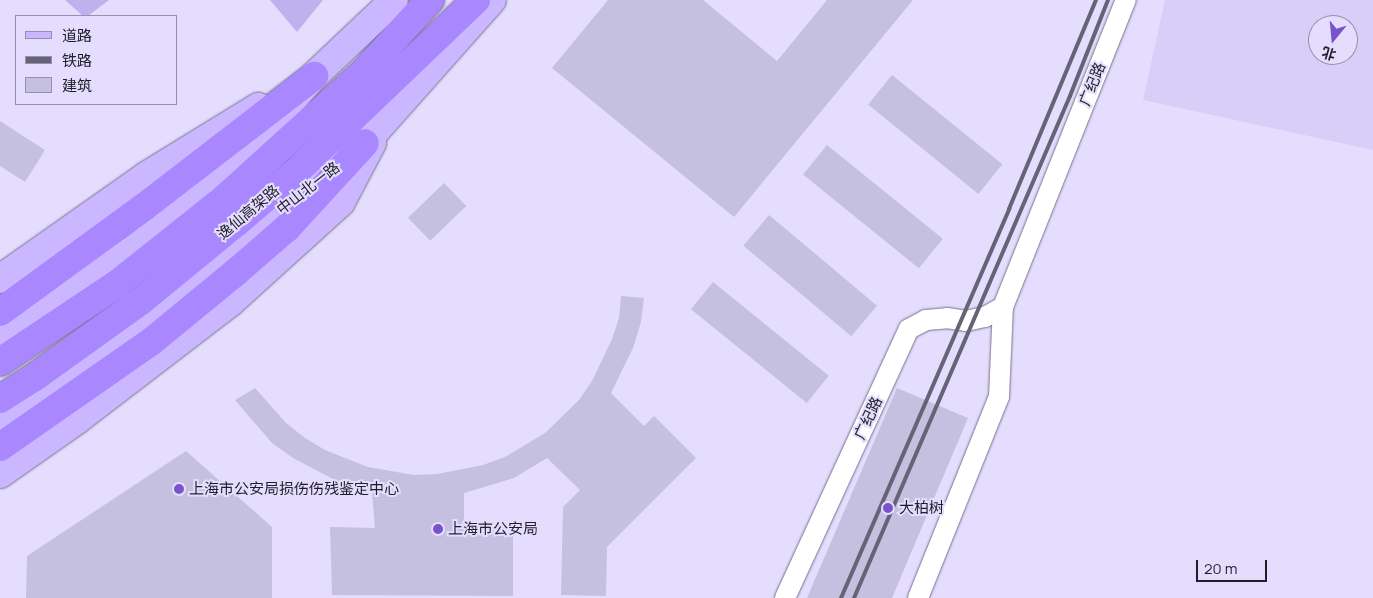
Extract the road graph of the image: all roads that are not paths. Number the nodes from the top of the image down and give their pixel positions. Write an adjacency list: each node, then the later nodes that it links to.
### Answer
1 (394, 0): 6 (main road)
2 (430, 0): 12 (highway, 逸仙高架路)
3 (476, 0): 13 (highway, 逸仙高架路)
4 (492, 0): 7 (main road, 中山北一路)
5 (1126, 0): 9 (street, 广纪路)
6 (314, 76): 8 (main road); 10 (highway); 11 (main road)
7 (373, 134): 14 (main road, 中山北一路); 15 (highway); 16 (main road)
8 (0, 279)
9 (1003, 307): 17 (street, 广纪路); 18 (street, 广纪路)
10 (0, 312)
11 (0, 338)
12 (0, 362)
13 (0, 399)
14 (0, 418)
15 (0, 447)
16 (0, 474)
17 (785, 598)
18 (918, 598)

